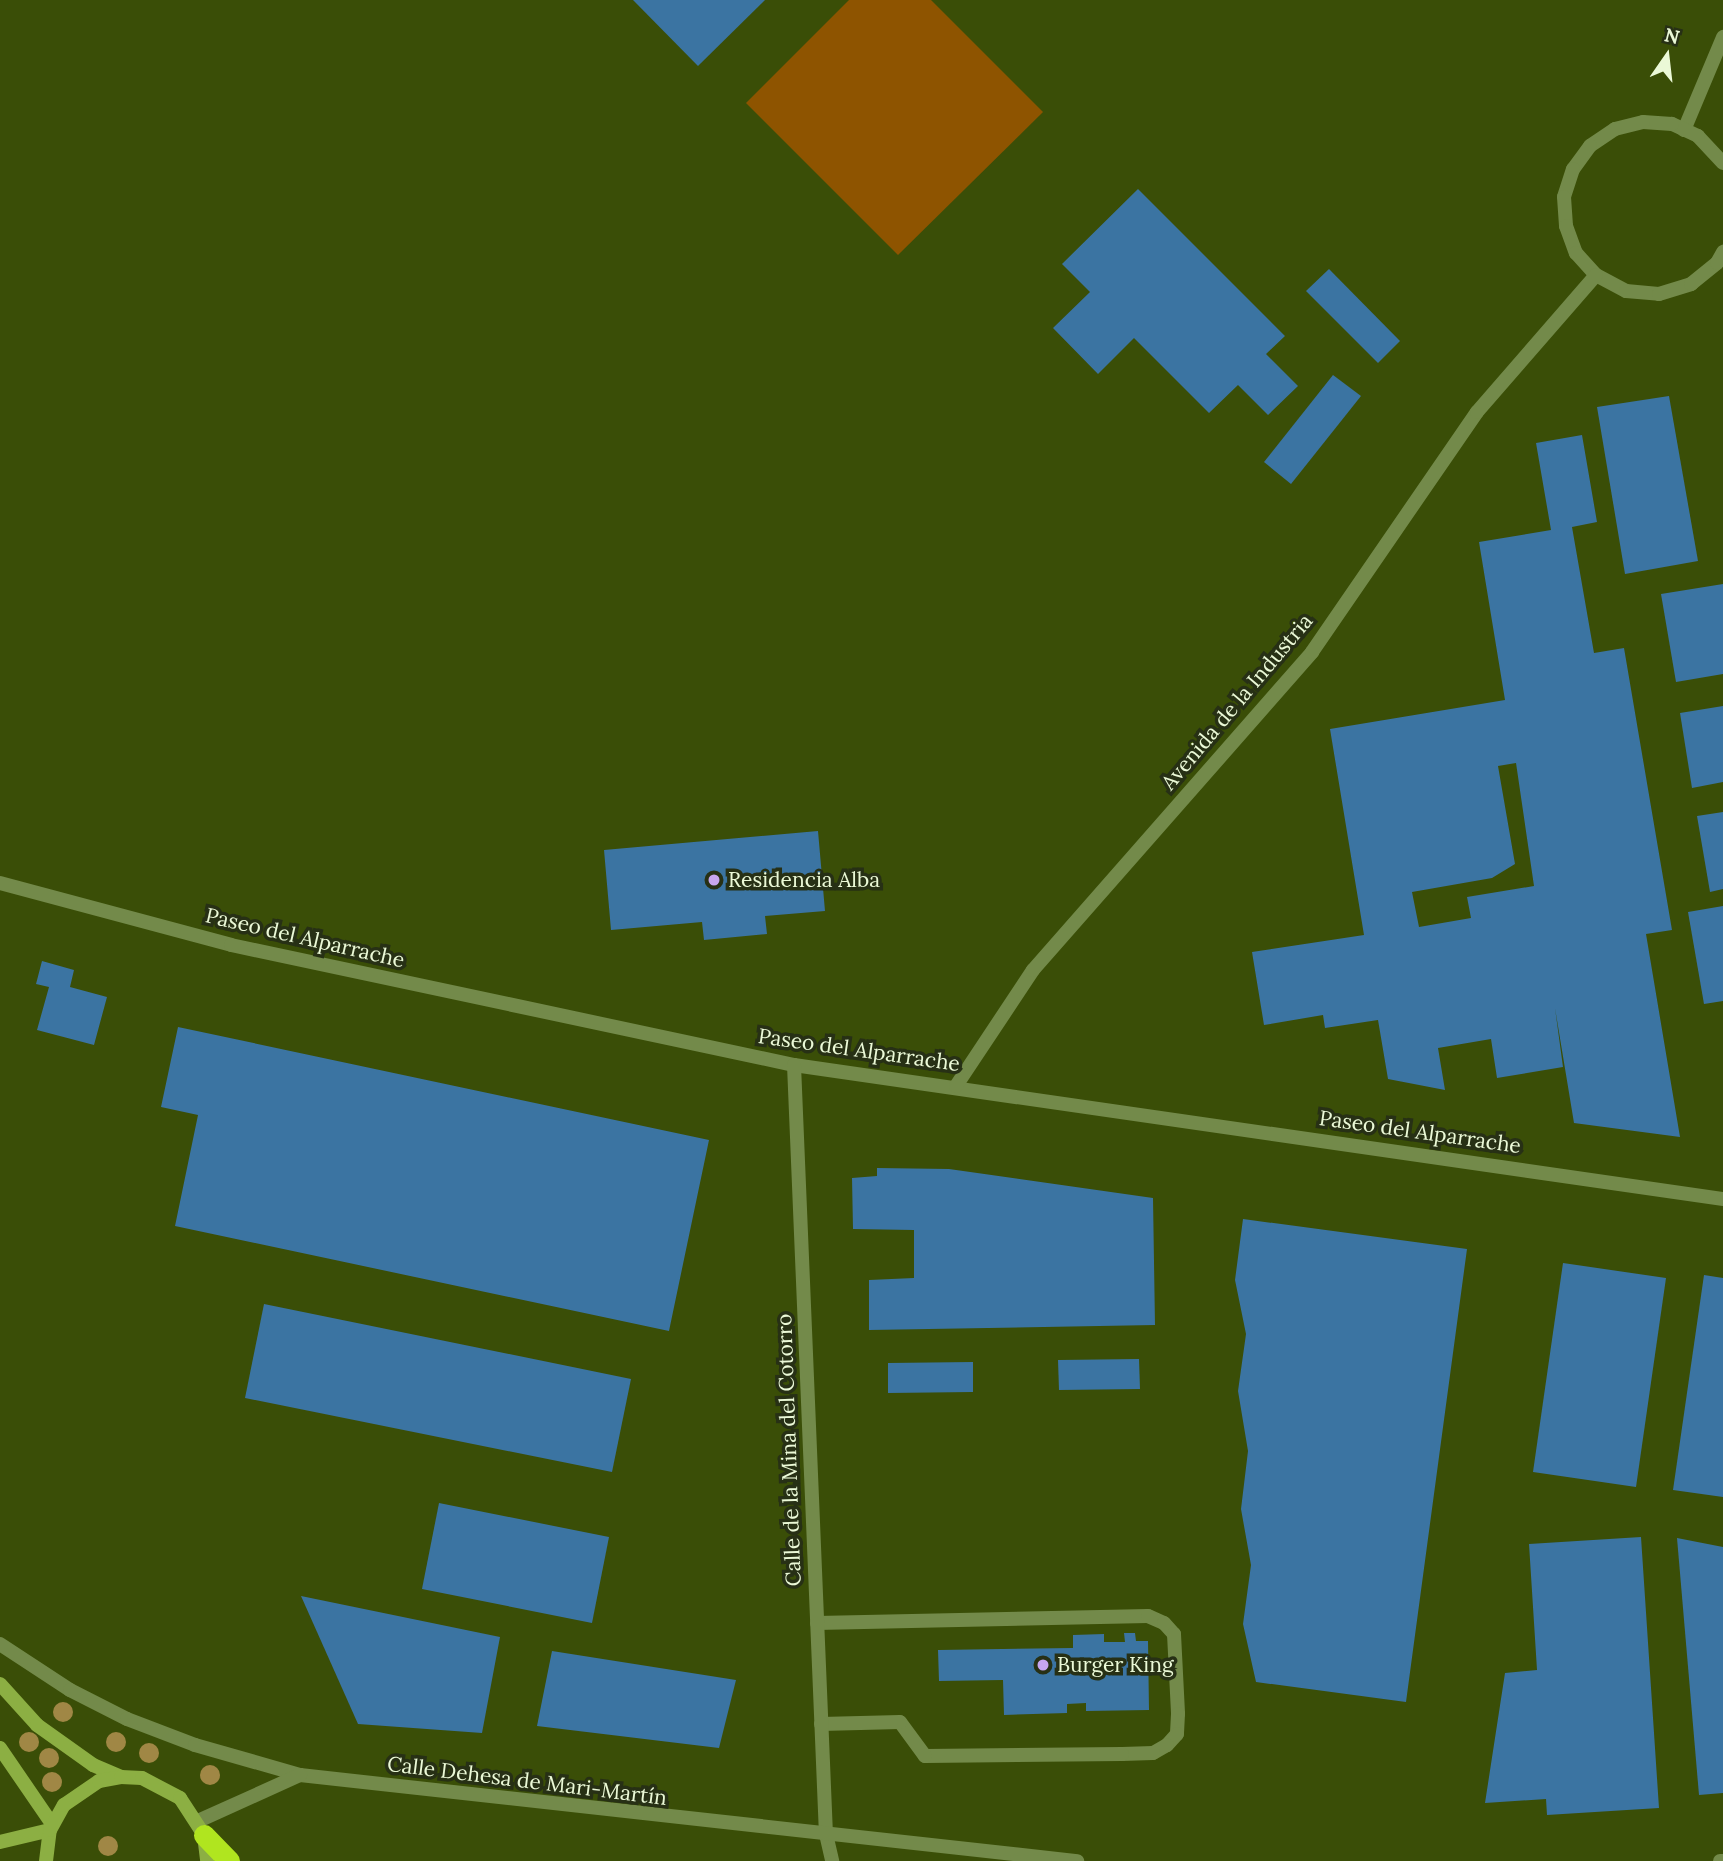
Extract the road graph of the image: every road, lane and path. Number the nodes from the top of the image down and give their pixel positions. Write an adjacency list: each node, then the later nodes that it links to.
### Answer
1 (1723, 37): 2 (street)
2 (1684, 130): 3 (street); 5 (street)
3 (1723, 163)
4 (1721, 260): 5 (street)
5 (1596, 275): 8 (street, Avenida de la Industria)
6 (0, 883): 7 (street, Paseo del Alparrache)
7 (794, 1065): 8 (street, Paseo del Alparrache); 10 (street, Calle de la Mina del Cotorro)
8 (956, 1086): 9 (street, Paseo del Alparrache)
9 (1723, 1199)
10 (817, 1623): 13 (street, Calle de la Mina del Cotorro); 13 (street)
11 (0, 1644): 15 (street, Calle Dehesa de Mari-Martín)
12 (0, 1684): 16 (street)
13 (821, 1724): 19 (street, Calle de la Mina del Cotorro)
14 (0, 1748): 17 (street)
15 (300, 1775): 18 (street); 19 (street, Calle Dehesa de Mari-Martín)
16 (121, 1777): 17 (street); 18 (street)
17 (51, 1827): 20 (street); 21 (street)
18 (201, 1828): 22 (street); 23 (highway)
19 (826, 1834): 24 (street); 25 (street); 26 (street, Calle Dehesa de Mari-Martín)
20 (0, 1842)
21 (46, 1861)
22 (207, 1861)
23 (229, 1861)
24 (821, 1861)
25 (832, 1861)
26 (1077, 1861)

